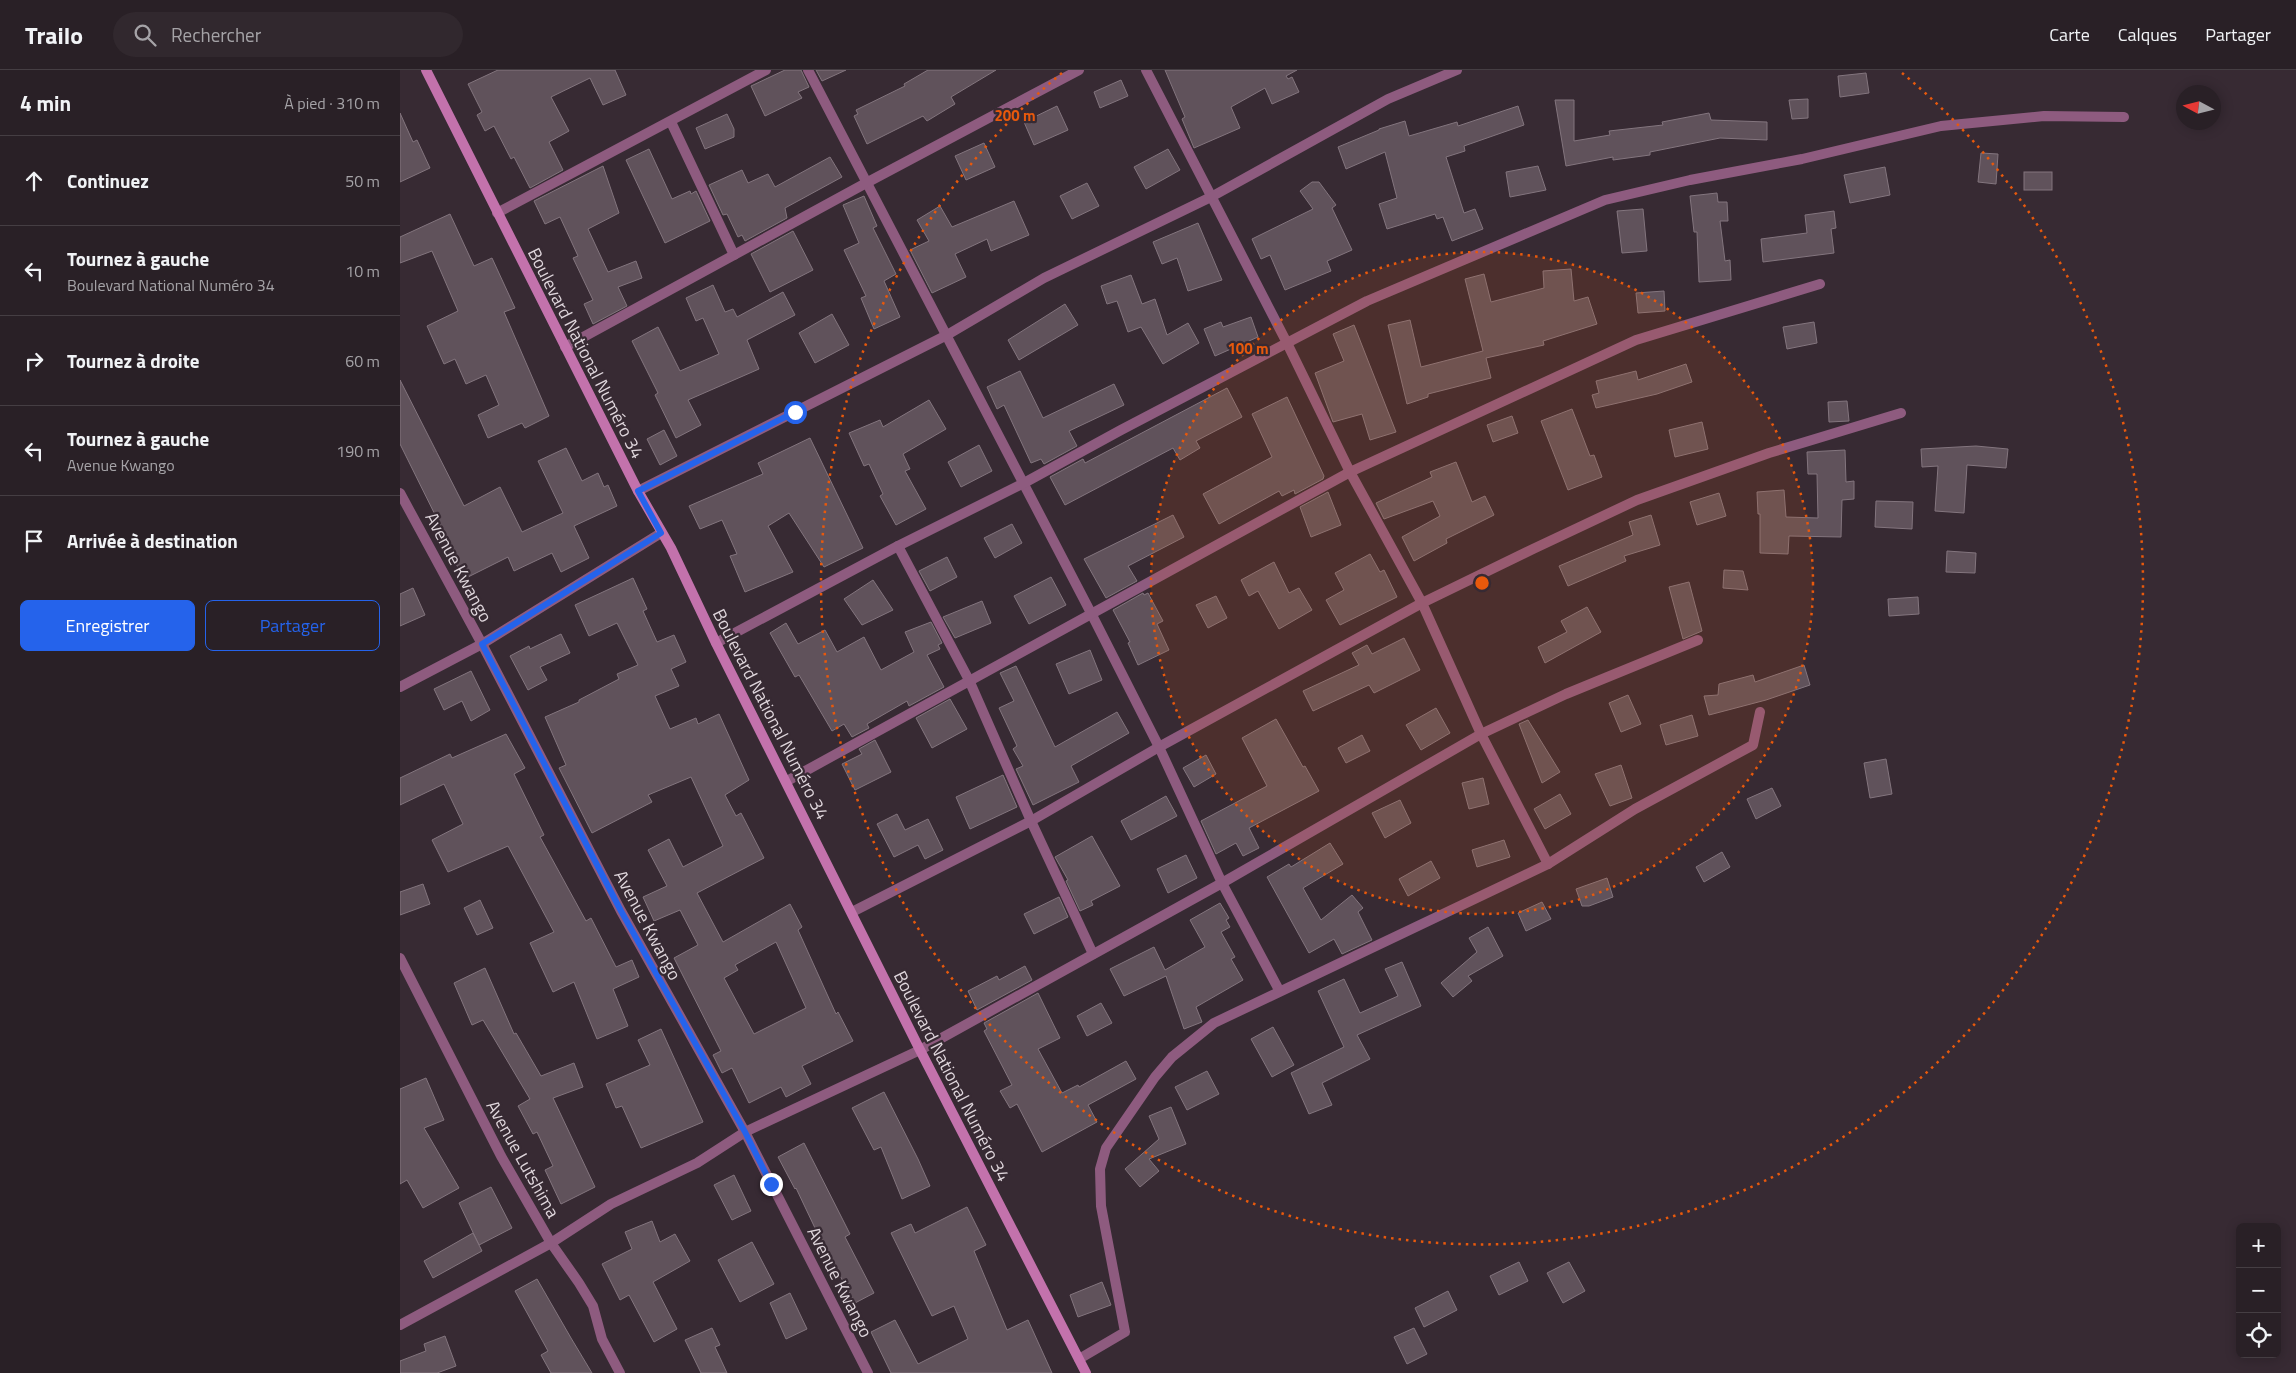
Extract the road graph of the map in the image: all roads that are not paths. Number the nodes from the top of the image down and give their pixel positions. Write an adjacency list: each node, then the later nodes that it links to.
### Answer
1 (426, 70): 11 (main road, Boulevard National Numéro 34)
2 (766, 70): 8 (street)
3 (808, 70): 9 (street)
4 (1079, 70): 9 (street)
5 (1146, 70): 10 (street)
6 (1454, 71): 10 (street)
7 (2124, 117): 15 (street)
8 (671, 122): 11 (street); 12 (street)
9 (868, 182): 12 (street); 14 (street)
10 (1211, 197): 14 (street); 15 (street)
11 (497, 214): 16 (main road, Boulevard National Numéro 34)
12 (734, 255): 16 (street)
13 (1820, 284): 18 (street)
14 (947, 335): 19 (street); 20 (street)
15 (1286, 341): 18 (street); 19 (street)
16 (565, 347): 20 (main road, Boulevard National Numéro 34)
17 (1901, 413): 24 (street)
18 (1350, 472): 24 (street); 25 (street)
19 (1024, 484): 23 (street); 25 (street)
20 (638, 491): 22 (main road, Boulevard National Numéro 34)
21 (400, 493): 28 (street, Avenue Kwango)
22 (661, 533): 27 (main road, Boulevard National Numéro 34); 28 (street)
23 (898, 546): 27 (street); 29 (street)
24 (1422, 603): 32 (street); 33 (street)
25 (1092, 613): 29 (street); 33 (street)
26 (1698, 640): 32 (street)
27 (716, 643): 34 (main road, Boulevard National Numéro 34)
28 (482, 644): 30 (street); 43 (street, Avenue Kwango)
29 (969, 680): 34 (street); 35 (street)
30 (400, 687)
31 (1760, 712): 36 (street)
32 (1481, 734): 36 (street); 37 (street)
33 (1159, 748): 35 (street); 37 (street)
34 (787, 781): 38 (main road, Boulevard National Numéro 34)
35 (1030, 821): 38 (street); 39 (street)
36 (1548, 864): 41 (street)
37 (1222, 882): 39 (street); 41 (street)
38 (852, 912): 42 (main road, Boulevard National Numéro 34)
39 (1093, 954): 42 (street)
40 (400, 958): 44 (street, Avenue Lutshima)
41 (1279, 990): 46 (street)
42 (920, 1050): 43 (street); 46 (main road, Boulevard National Numéro 34)
43 (745, 1132): 44 (street); 48 (street, Avenue Kwango)
44 (550, 1243): 45 (street); 47 (street, Avenue Lutshima)
45 (400, 1325)
46 (1079, 1359): 49 (main road, Boulevard National Numéro 34)
47 (620, 1373)
48 (868, 1373)
49 (1086, 1373)

